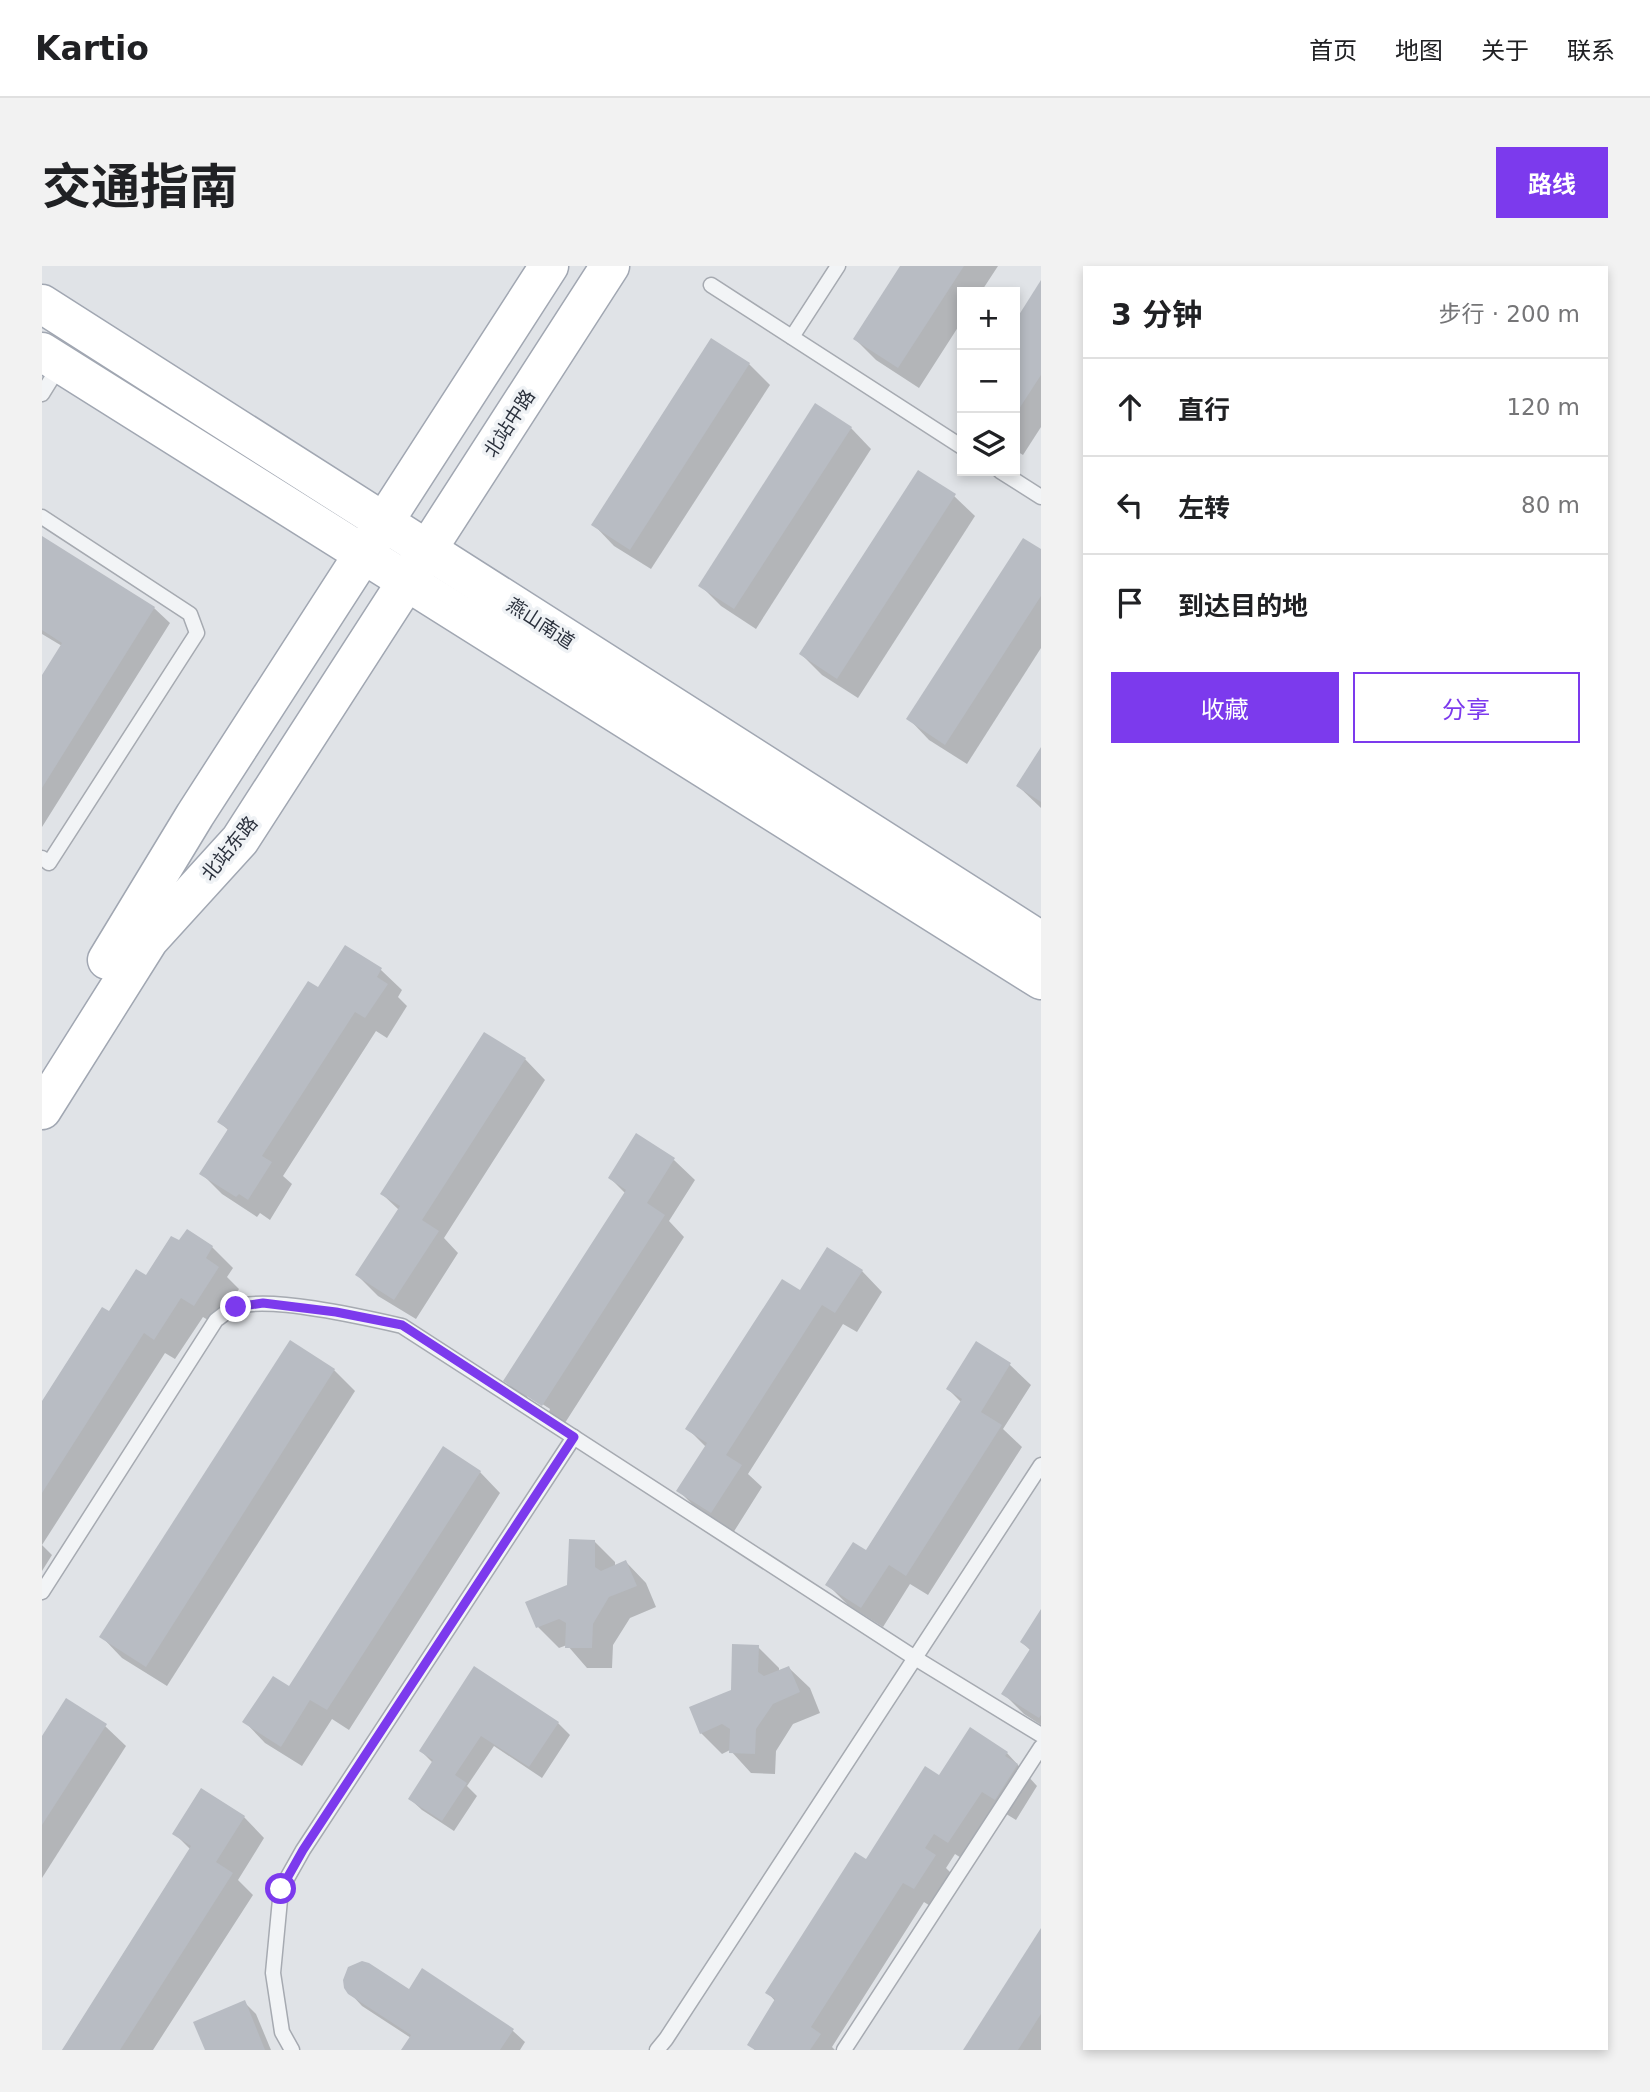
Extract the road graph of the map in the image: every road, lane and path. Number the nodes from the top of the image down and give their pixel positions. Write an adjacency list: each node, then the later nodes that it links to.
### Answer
1 (548, 266): 12 (main road)
2 (610, 266): 14 (main road, 北站中路)
3 (838, 266): 6 (lane)
4 (711, 285): 6 (lane)
5 (42, 304): 12 (main road, 燕山南道)
6 (792, 337): 8 (lane)
7 (48, 370): 13 (main road, 燕山南道)
8 (957, 444)
9 (1008, 476): 10 (lane)
10 (1041, 497)
11 (42, 517): 15 (lane)
12 (384, 522): 13 (main road); 14 (main road, 燕山南道)
13 (363, 553): 14 (main road, 燕山南道); 18 (main road)
14 (417, 565): 16 (main road, 燕山南道); 17 (main road, 燕山南道); 19 (main road, 北站东路)
15 (42, 858)
16 (1041, 941)
17 (1041, 980)
18 (42, 1062)
19 (42, 1110)
20 (574, 1437): 22 (lane); 23 (lane); 26 (lane)
21 (1041, 1465): 23 (lane)
22 (42, 1592)
23 (915, 1658): 24 (lane); 27 (lane)
24 (1041, 1735)
25 (1041, 1747): 28 (lane)
26 (292, 2050)
27 (657, 2050)
28 (844, 2050)

